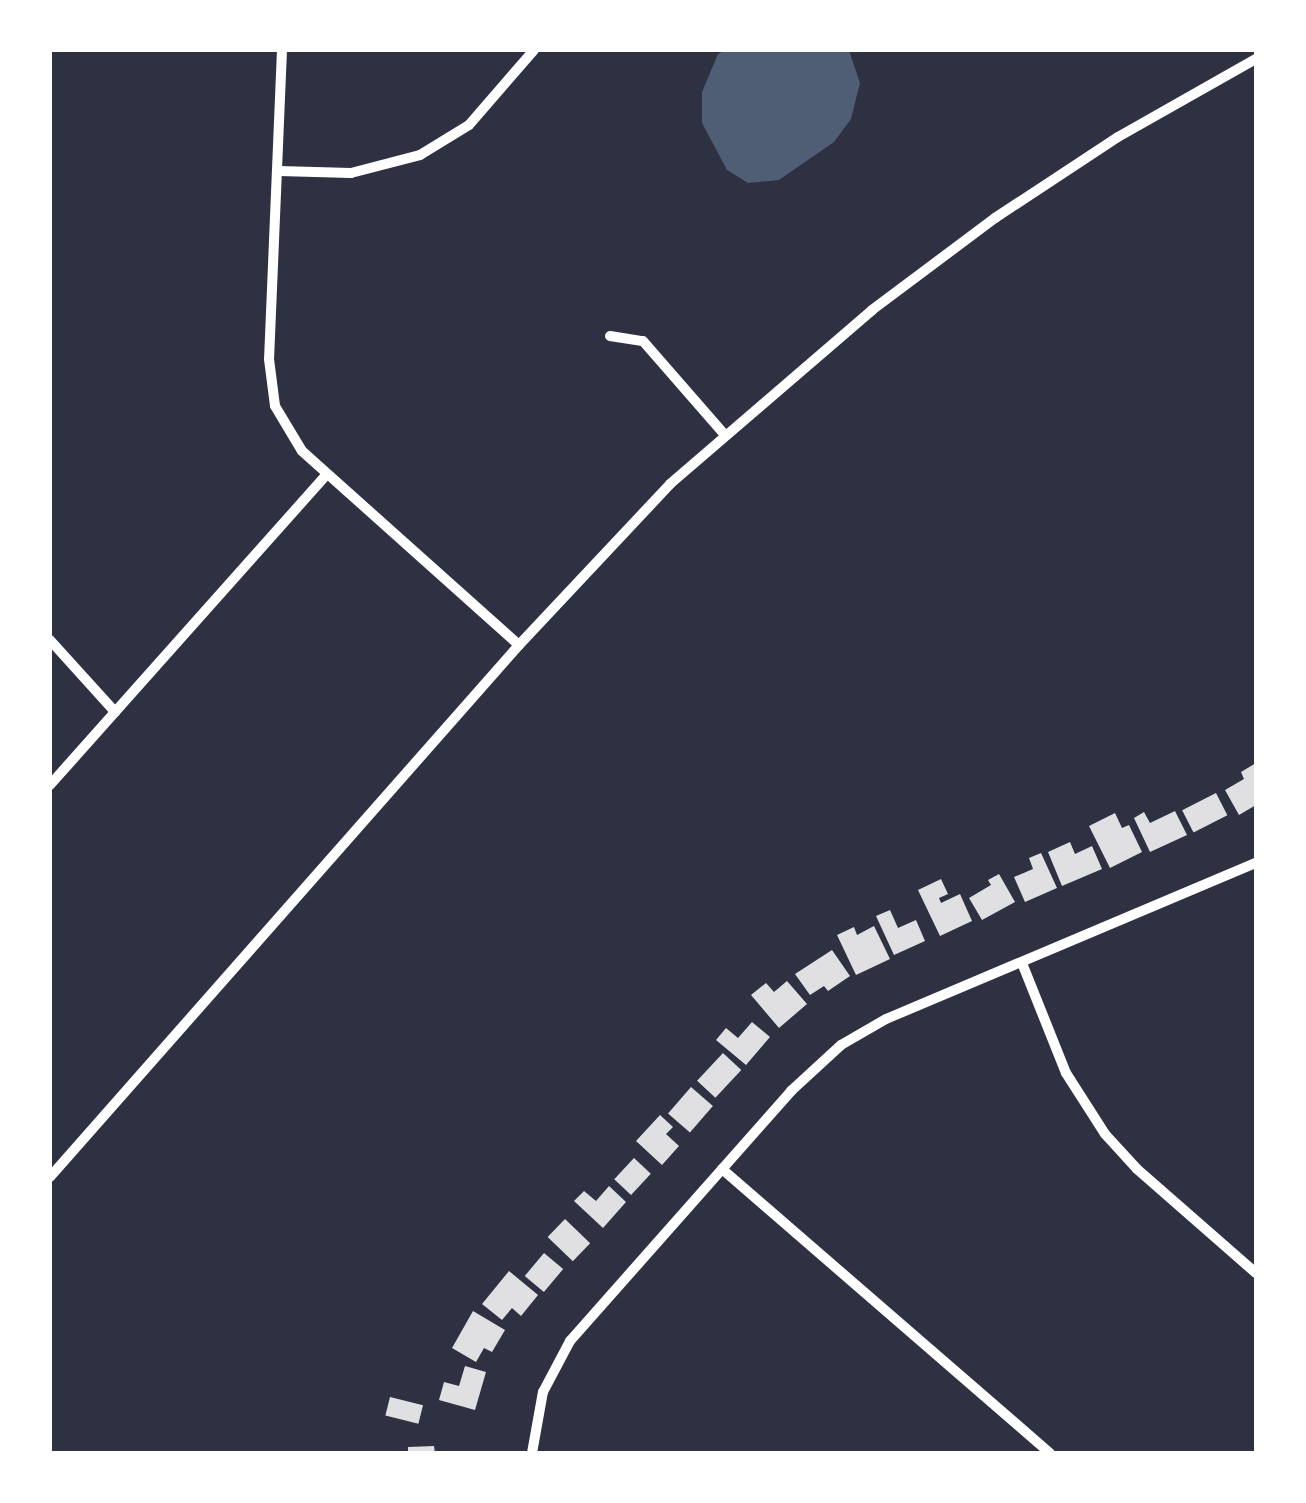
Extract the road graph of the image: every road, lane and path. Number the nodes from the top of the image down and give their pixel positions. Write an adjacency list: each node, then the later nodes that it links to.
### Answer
1 (282, 50): 4 (street)
2 (534, 50): 4 (street)
3 (1256, 58): 6 (street)
4 (279, 171): 7 (street)
5 (610, 336): 6 (street)
6 (724, 434): 9 (street)
7 (327, 474): 9 (street); 10 (street)
8 (50, 640): 10 (street)
9 (519, 645): 15 (street)
10 (115, 712): 11 (street)
11 (50, 785)
12 (1256, 863): 13 (street)
13 (1022, 962): 14 (street); 16 (street)
14 (722, 1170): 17 (street); 18 (street)
15 (50, 1178)
16 (1256, 1273)
17 (532, 1453)
18 (1050, 1453)

